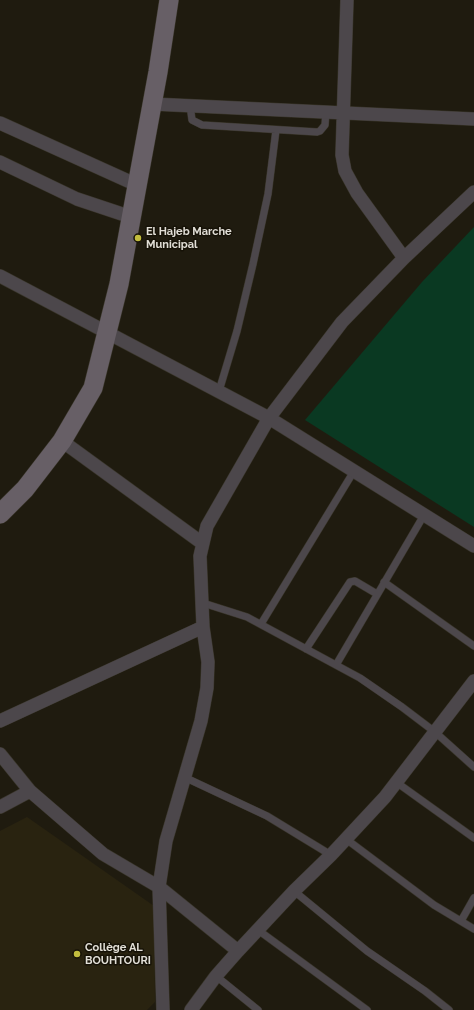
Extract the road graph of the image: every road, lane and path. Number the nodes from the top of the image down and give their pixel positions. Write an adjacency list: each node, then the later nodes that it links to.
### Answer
1 (169, 0): 3 (street)
2 (347, 0): 6 (street)
3 (152, 104): 4 (street); 11 (street)
4 (190, 105): 5 (street); 9 (lane)
5 (326, 111): 6 (street); 9 (lane)
6 (344, 112): 7 (street); 14 (street)
7 (474, 119)
8 (0, 124): 11 (street)
9 (276, 130): 17 (lane)
10 (0, 162): 13 (street)
11 (137, 185): 13 (street)
12 (474, 192): 14 (street)
13 (131, 217): 16 (street)
14 (404, 258): 18 (street)
15 (0, 276): 16 (street)
16 (108, 331): 17 (street); 19 (street)
17 (219, 392): 18 (street)
18 (269, 418): 20 (street); 23 (street)
19 (62, 441): 21 (street); 23 (street)
20 (354, 471): 22 (street); 28 (lane)
21 (0, 514)
22 (424, 515): 24 (street); 25 (lane)
23 (202, 543): 27 (street)
24 (474, 546)
25 (384, 582): 26 (lane); 30 (lane)
26 (377, 594): 31 (lane); 32 (lane)
27 (203, 603): 28 (lane); 29 (street)
28 (261, 624): 31 (lane)
29 (203, 627): 34 (street); 38 (street)
30 (474, 646)
31 (306, 649): 32 (lane)
32 (336, 665): 35 (lane)
33 (474, 681): 35 (street)
34 (0, 721)
35 (435, 732): 37 (lane); 39 (street)
36 (0, 754): 40 (street)
37 (474, 767)
38 (184, 777): 44 (lane); 45 (street)
39 (396, 782): 42 (lane); 43 (street)
40 (30, 792): 41 (street); 45 (street)
41 (0, 807)
42 (474, 838)
43 (346, 839): 44 (street); 48 (lane)
44 (331, 855): 46 (street)
45 (159, 887): 51 (street); 53 (street)
46 (294, 892): 50 (street); 57 (lane)
47 (474, 898): 48 (lane)
48 (461, 921): 49 (lane)
49 (474, 928)
50 (258, 930): 51 (street); 56 (lane)
51 (238, 951): 52 (street)
52 (216, 976): 54 (street); 55 (lane)
53 (163, 1010)
54 (191, 1010)
55 (258, 1010)
56 (367, 1010)
57 (448, 1010)

